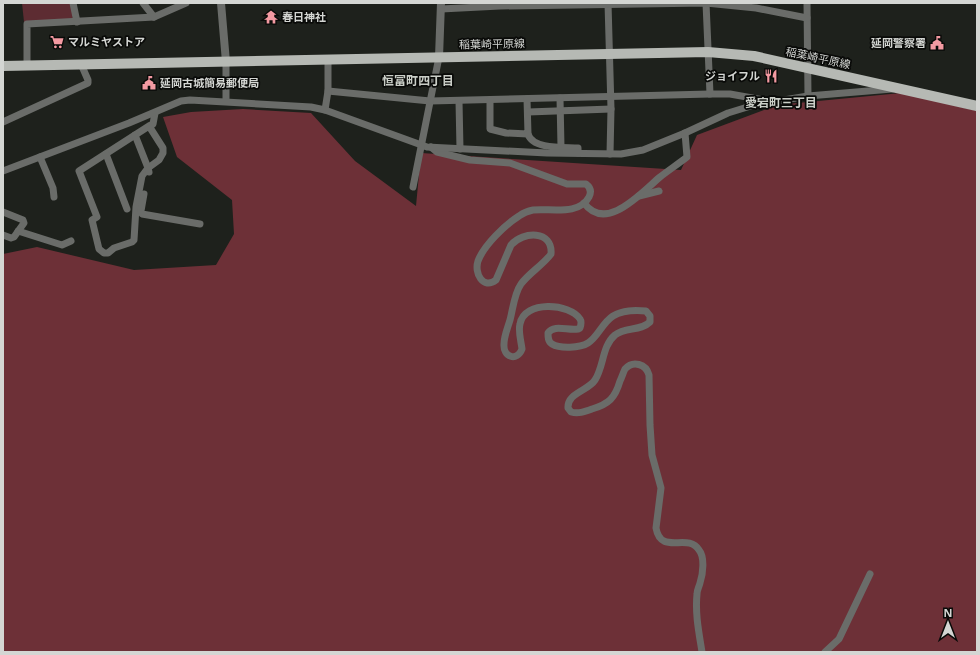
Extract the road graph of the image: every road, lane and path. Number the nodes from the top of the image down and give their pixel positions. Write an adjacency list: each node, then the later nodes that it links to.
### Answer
1 (73, 3): 15 (street)
2 (144, 3): 13 (street)
3 (186, 3): 13 (street)
4 (221, 3): 20 (street)
5 (656, 3): 6 (street); 9 (street)
6 (706, 3): 12 (street); 16 (street)
7 (806, 3): 14 (street)
8 (554, 4): 9 (street); 10 (street)
9 (608, 4): 17 (street)
10 (500, 5): 11 (street)
11 (441, 6): 18 (street)
12 (756, 6): 14 (street)
13 (154, 17): 15 (street)
14 (807, 18): 24 (street)
15 (77, 22): 23 (street)
16 (708, 52): 17 (main road, 稲葉崎平原線); 24 (main road, 稲葉崎平原線); 27 (street)
17 (609, 53): 18 (main road, 稲葉崎平原線); 28 (street)
18 (439, 57): 19 (main road, 稲葉崎平原線); 36 (street)
19 (328, 59): 20 (main road, 稲葉崎平原線); 26 (street)
20 (226, 62): 21 (main road, 稲葉崎平原線); 33 (street)
21 (81, 64): 23 (main road, 稲葉崎平原線); 43 (street)
22 (3, 66): 23 (main road, 稲葉崎平原線)
23 (27, 66)
24 (808, 68): 25 (main road, 稲葉崎平原線); 29 (street)
25 (900, 89): 29 (street); 37 (main road, 稲葉崎平原線)
26 (328, 91): 36 (street); 39 (street)
27 (710, 94): 28 (street); 35 (street)
28 (610, 96): 30 (street); 38 (street)
29 (808, 96): 35 (street)
30 (560, 98): 31 (street); 40 (street)
31 (527, 99): 32 (street); 41 (street)
32 (490, 100): 34 (street); 46 (street)
33 (226, 101): 39 (street); 42 (street)
34 (459, 101): 36 (street); 51 (street)
35 (772, 101): 45 (street)
36 (430, 102): 48 (street)
37 (977, 106)
38 (611, 109): 40 (street); 54 (street)
39 (325, 110): 48 (street)
40 (560, 111): 41 (street); 50 (street)
41 (528, 112): 46 (street)
42 (155, 113): 44 (street); 55 (street)
43 (3, 122)
44 (150, 126): 47 (street); 56 (street)
45 (686, 133): 54 (street); 61 (street)
46 (528, 134): 50 (street)
47 (135, 135): 53 (street); 56 (street)
48 (421, 146): 49 (street); 58 (street)
49 (431, 147): 51 (street); 62 (street)
50 (560, 147): 52 (street)
51 (460, 149): 52 (street)
52 (578, 153): 54 (street)
53 (106, 154): 56 (street); 63 (street)
54 (610, 154)
55 (40, 157): 57 (street); 60 (street)
56 (148, 168): 65 (street)
57 (3, 171)
58 (413, 187)
59 (659, 191): 61 (street)
60 (54, 197)
61 (637, 197): 62 (street)
62 (584, 203): 70 (street)
63 (127, 209)
64 (3, 212): 66 (street)
65 (200, 224)
66 (18, 231): 67 (street); 68 (street)
67 (3, 235)
68 (71, 241)
69 (870, 574): 71 (street)
70 (702, 652)
71 (825, 652)

